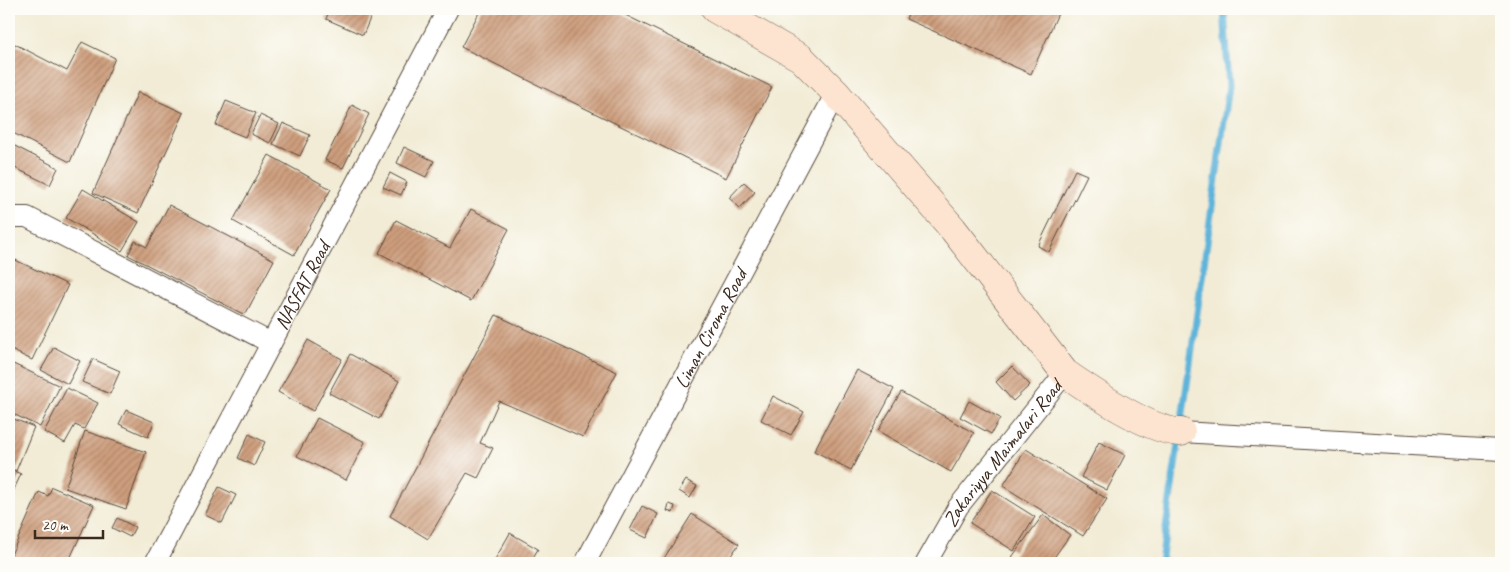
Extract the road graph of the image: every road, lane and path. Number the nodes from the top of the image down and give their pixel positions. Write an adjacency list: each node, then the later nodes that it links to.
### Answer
1 (448, 9): 5 (street, NASFAT Road)
2 (716, 9): 3 (street)
3 (836, 93): 6 (street); 10 (street, Liman Ciroma Road)
4 (9, 217): 5 (street)
5 (271, 343): 9 (street, NASFAT Road)
6 (1065, 372): 7 (street); 11 (street, Zakariyya Maimalari Road)
7 (1171, 431): 8 (street)
8 (1501, 450)
9 (155, 563)
10 (585, 563)
11 (926, 563)

